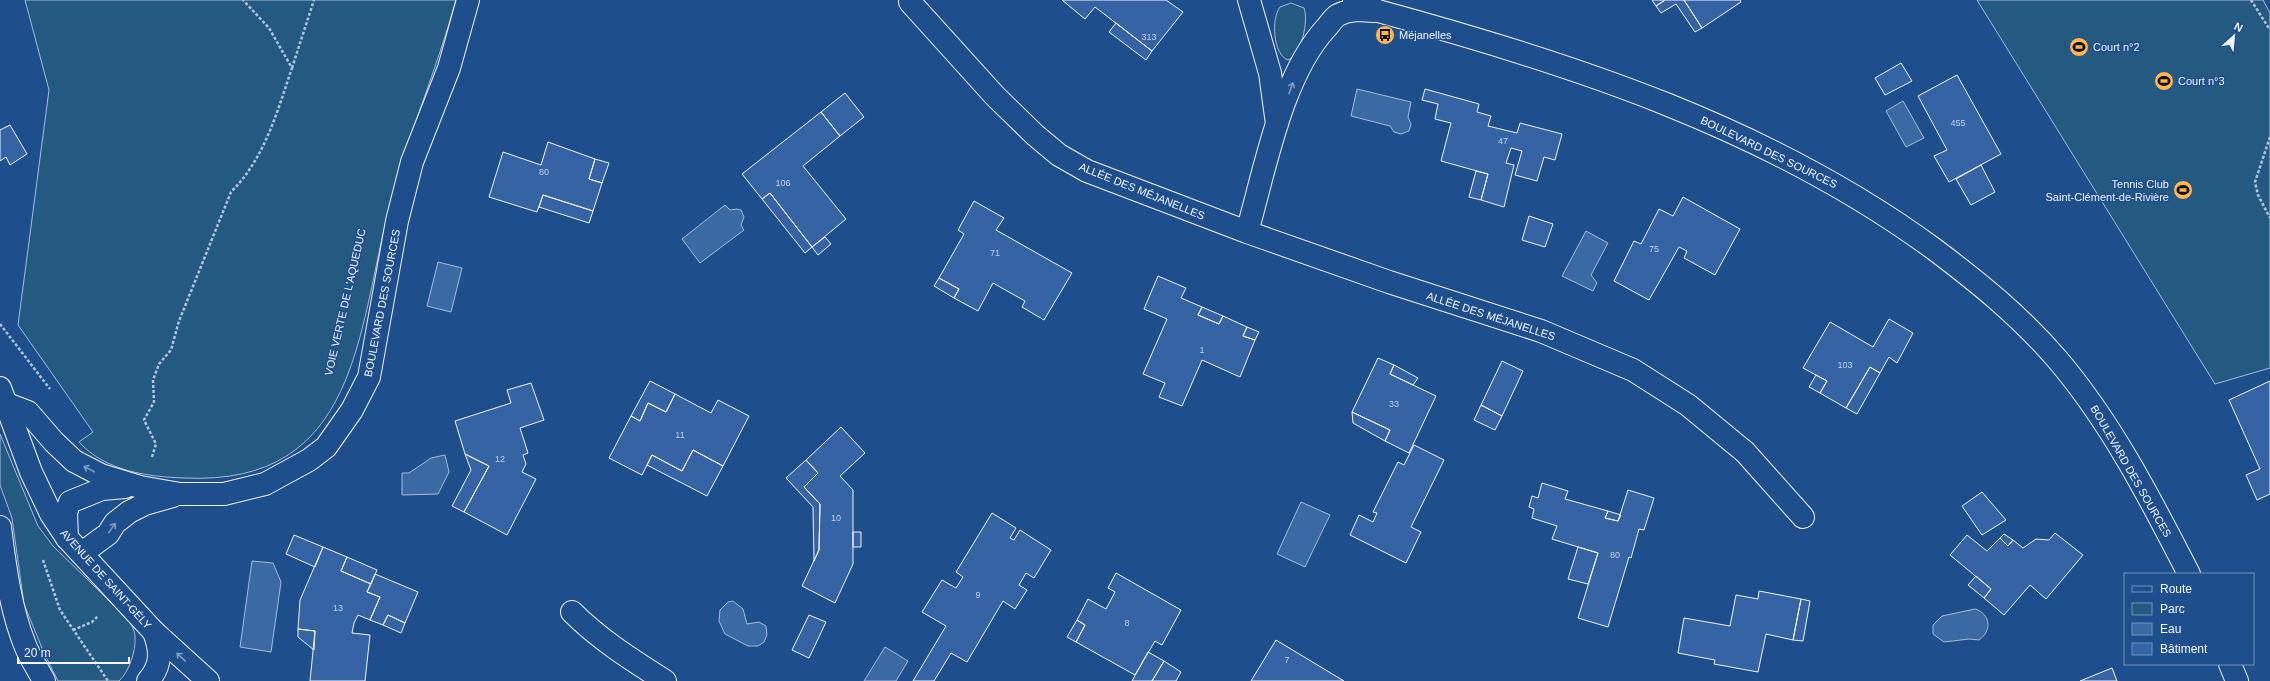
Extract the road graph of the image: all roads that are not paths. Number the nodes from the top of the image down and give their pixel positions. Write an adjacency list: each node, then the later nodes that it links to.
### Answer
1 (468, 0): 12 (street, BOULEVARD DES SOURCES)
2 (1249, 0): 7 (street)
3 (1258, 0): 7 (street)
4 (1354, 0): 6 (street, BOULEVARD DES SOURCES)
5 (910, 2): 9 (street, ALLÉE DES MÉJANELLES)
6 (1373, 5): 8 (street, one-way to 6); 16 (street, BOULEVARD DES SOURCES)
7 (1258, 36): 8 (street)
8 (1277, 125): 9 (street)
9 (1247, 232): 13 (street, ALLÉE DES MÉJANELLES)
10 (3, 396): 11 (street, BOULEVARD DES SOURCES, one-way to 10); 15 (street, AVENUE DE SAINT-GÉLY)
11 (140, 487): 12 (street, BOULEVARD DES SOURCES); 15 (street, BOULEVARD DES SOURCES)
12 (180, 494): 15 (street, BOULEVARD DES SOURCES, one-way to 12)
13 (1803, 517)
14 (0, 527): 20 (street)
15 (75, 545): 18 (street, AVENUE DE SAINT-GÉLY)
16 (2188, 573)
17 (572, 612): 23 (street)
18 (154, 632): 21 (street, AVENUE DE SAINT-GÉLY); 22 (street, one-way to 18)
19 (2230, 665): 24 (street)
20 (44, 681)
21 (148, 681)
22 (208, 681)
23 (665, 681)
24 (2237, 681)

